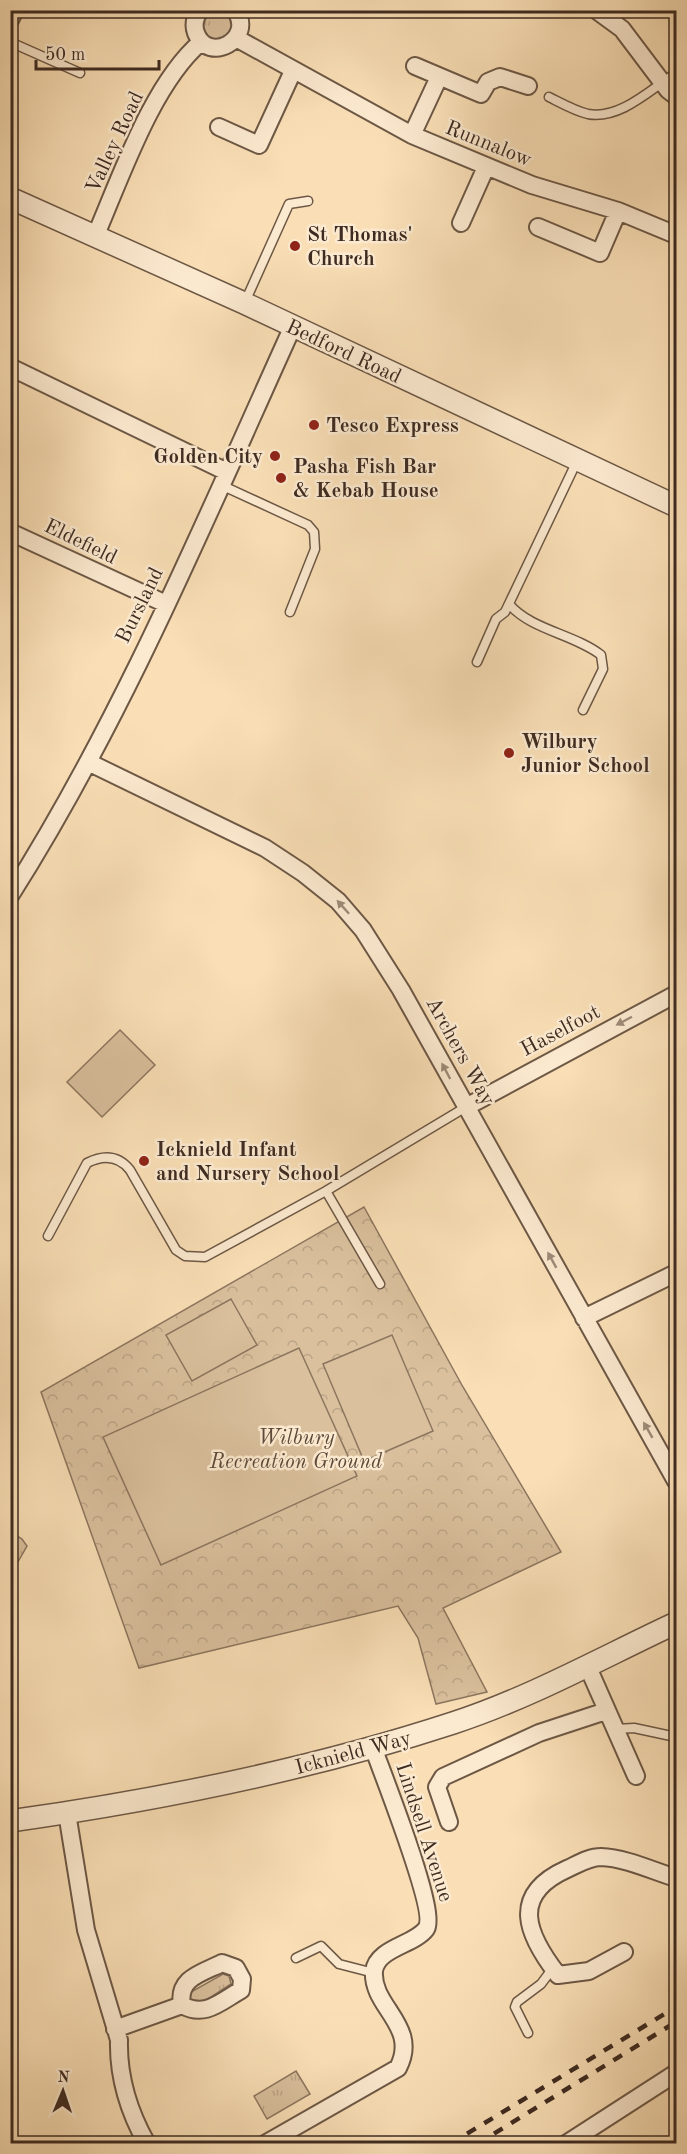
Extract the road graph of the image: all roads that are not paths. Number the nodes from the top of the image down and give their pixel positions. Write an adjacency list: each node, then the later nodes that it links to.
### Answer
1 (15, 10): 5 (street)
2 (235, 10): 6 (street)
3 (596, 10): 14 (street)
4 (196, 12): 8 (street)
5 (10, 20)
6 (236, 38): 8 (street); 10 (street, Runnalow)
7 (10, 42): 12 (lane)
8 (201, 42): 27 (street, Valley Road)
9 (415, 66): 13 (street)
10 (293, 71): 18 (street); 19 (street, Runnalow)
11 (676, 73): 14 (lane)
12 (80, 74)
13 (439, 77): 15 (street); 19 (street)
14 (662, 82): 16 (street); 17 (lane)
15 (528, 86)
16 (676, 96)
17 (549, 98)
18 (219, 127)
19 (412, 135): 20 (street, Runnalow)
20 (486, 167): 23 (street, Runnalow); 24 (street)
21 (10, 198): 27 (street, Bedford Road)
22 (308, 201): 28 (lane)
23 (618, 211): 25 (street); 26 (street, Runnalow)
24 (461, 223)
25 (538, 227)
26 (676, 235)
27 (95, 237): 28 (street, Bedford Road)
28 (244, 303): 29 (street, Bedford Road)
29 (293, 326): 31 (street, Bedford Road); 32 (street, Bursland)
30 (10, 367): 32 (street)
31 (577, 460): 33 (street, Bedford Road); 36 (lane)
32 (224, 478): 35 (street, Bursland); 37 (lane)
33 (676, 506)
34 (10, 532): 35 (street, Eldefield)
35 (166, 604): 40 (street, Bursland)
36 (508, 604): 38 (lane); 39 (lane)
37 (290, 612)
38 (477, 662)
39 (583, 710)
40 (88, 762): 41 (street, Bursland); 43 (street, Archers Way, one-way to 40)
41 (10, 896)
42 (676, 994): 43 (street, Haselfoot, one-way to 43)
43 (466, 1107): 44 (lane); 48 (street, Archers Way, one-way to 43)
44 (326, 1191): 45 (lane); 47 (lane)
45 (48, 1236)
46 (676, 1273): 48 (street)
47 (380, 1284)
48 (584, 1318): 49 (street, Archers Way, one-way to 48)
49 (676, 1481)
50 (676, 1623): 51 (street, Icknield Way)
51 (587, 1665): 52 (street); 55 (street, Icknield Way)
52 (606, 1711): 53 (street); 59 (street)
53 (614, 1729): 54 (lane); 56 (street)
54 (676, 1737)
55 (373, 1747): 57 (street, Icknield Way); 64 (street, Lindsell Avenue)
56 (636, 1776)
57 (67, 1813): 58 (street, Icknield Way); 66 (street)
58 (10, 1821)
59 (448, 1822)
60 (676, 1878): 63 (street)
61 (624, 1952): 63 (street)
62 (296, 1958): 64 (lane)
63 (553, 1968): 67 (lane)
64 (374, 1973): 70 (street)
65 (182, 2005): 66 (street)
66 (115, 2029): 69 (street)
67 (528, 2033)
68 (676, 2073): 71 (street)
69 (147, 2144)
70 (265, 2144)
71 (566, 2144)

